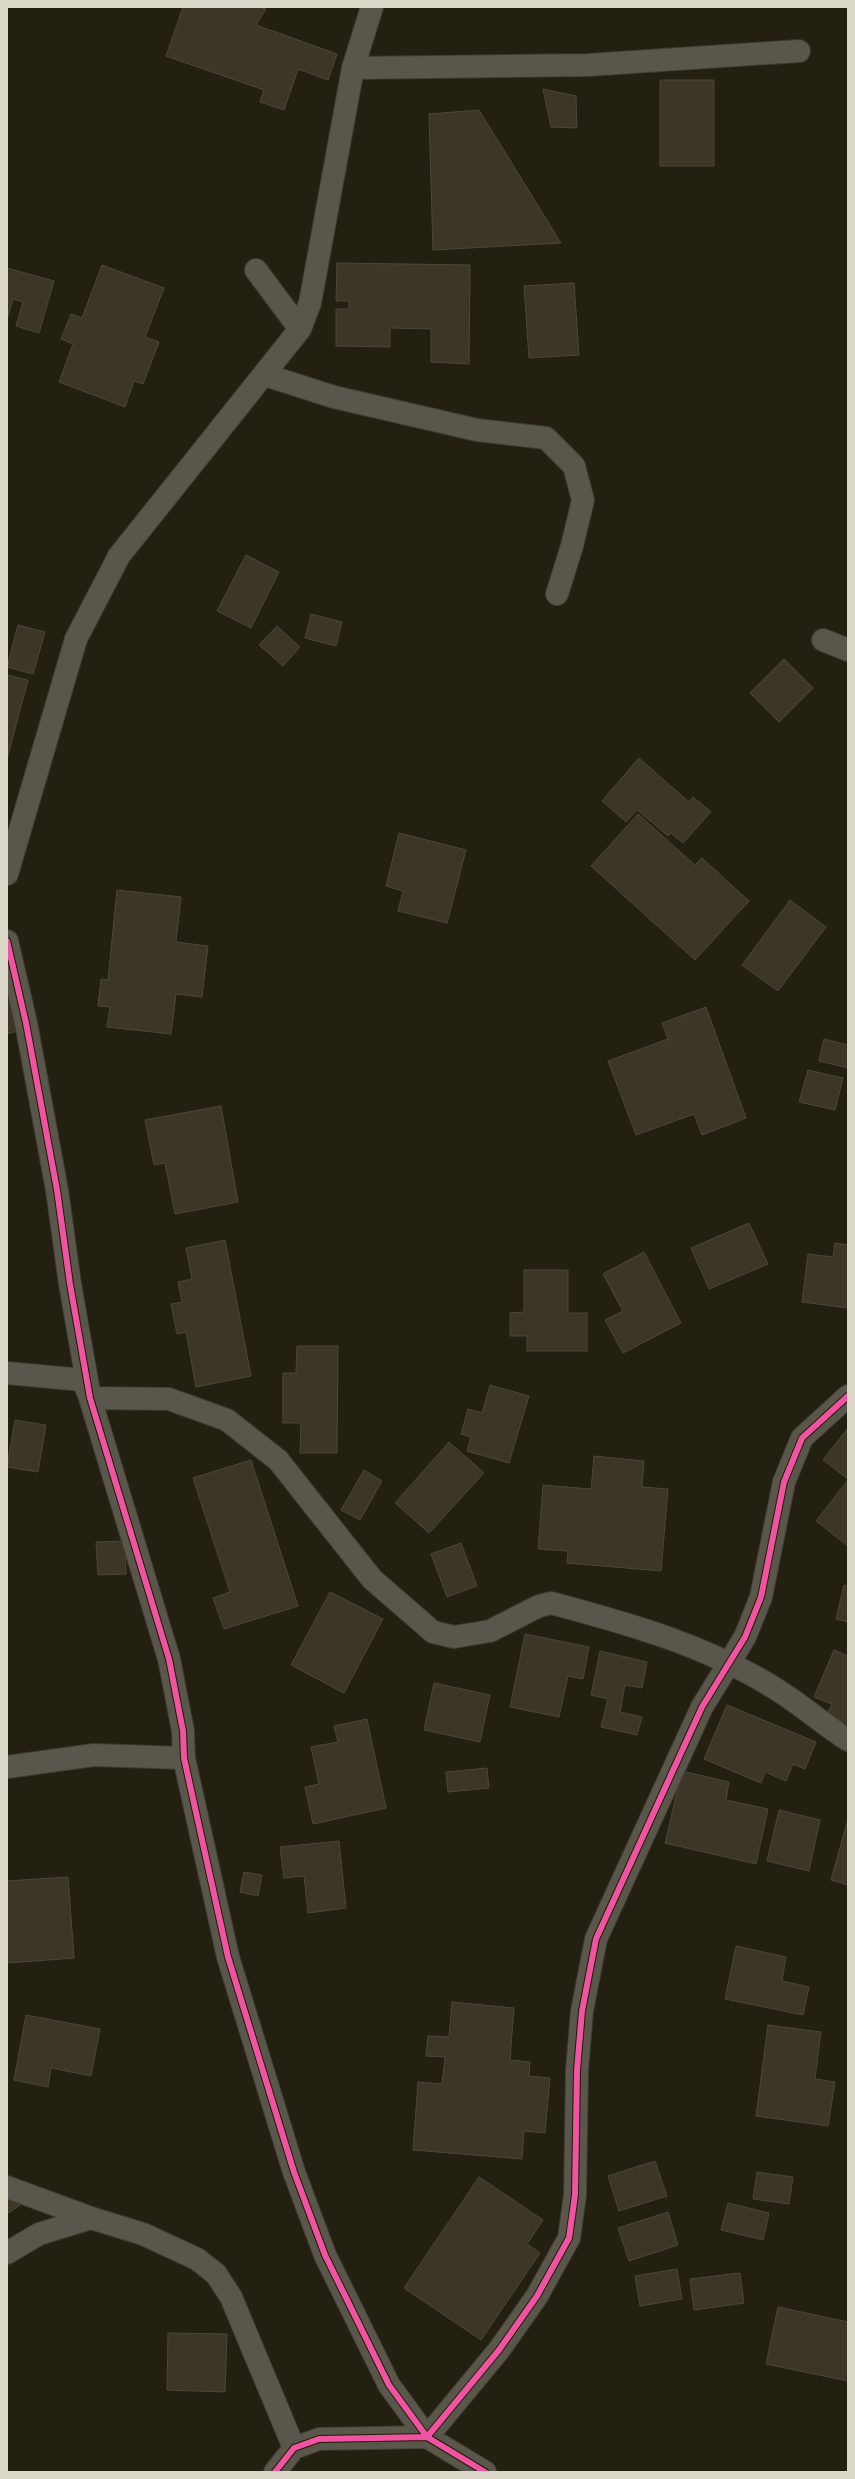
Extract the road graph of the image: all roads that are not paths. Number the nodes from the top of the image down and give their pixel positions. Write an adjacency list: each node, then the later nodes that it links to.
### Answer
1 (372, 7): 3 (street)
2 (799, 50): 3 (street)
3 (354, 68): 5 (street)
4 (256, 270): 5 (street)
5 (300, 329): 6 (street)
6 (265, 375): 7 (street); 10 (street)
7 (556, 594)
8 (823, 640): 9 (street)
9 (848, 650)
10 (7, 874)
11 (7, 941): 14 (street)
12 (7, 1373): 14 (street)
13 (848, 1396): 15 (street)
14 (90, 1398): 15 (street); 17 (street)
15 (729, 1663): 16 (street); 22 (street)
16 (848, 1740)
17 (184, 1758): 18 (street); 22 (street)
18 (7, 1767)
19 (7, 2187): 20 (street)
20 (91, 2218): 21 (street); 23 (street)
21 (7, 2253)
22 (427, 2437): 23 (street); 25 (street)
23 (294, 2448): 24 (street)
24 (275, 2472)
25 (485, 2472)

